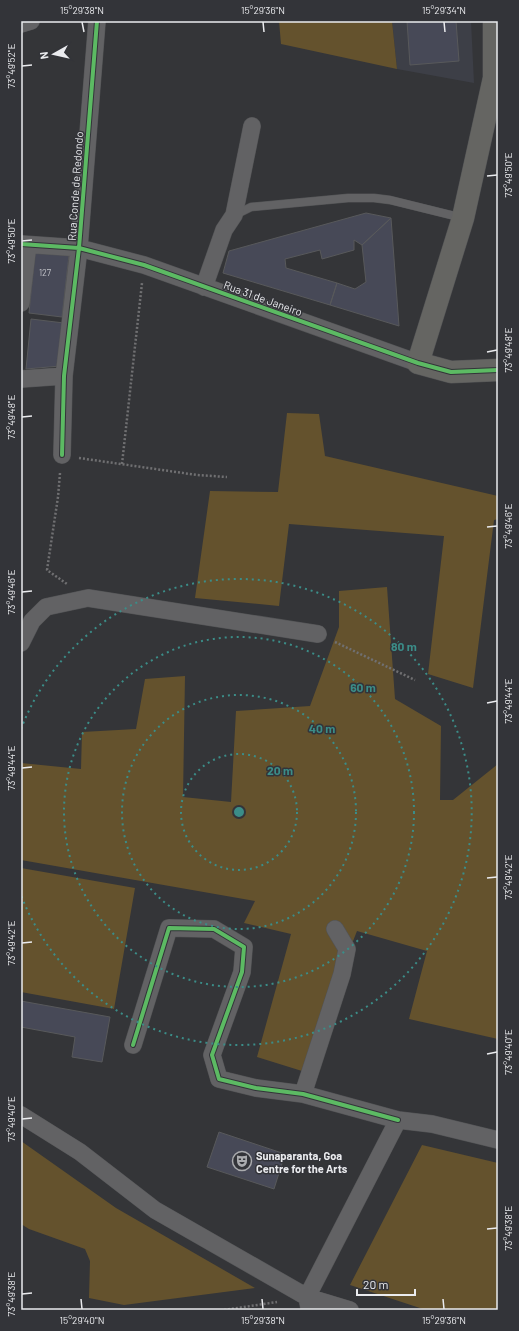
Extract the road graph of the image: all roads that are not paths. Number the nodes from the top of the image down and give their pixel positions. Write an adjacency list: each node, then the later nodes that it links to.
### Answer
1 (31, 21): 4 (street)
2 (97, 21): 9 (street, Rua Conde de Redondo)
3 (496, 22): 7 (street)
4 (21, 24)
5 (252, 126): 6 (street)
6 (234, 215): 7 (lane); 10 (street)
7 (463, 218): 12 (street)
8 (25, 244): 9 (street, Rua 31 de Janeiro); 11 (street)
9 (79, 248): 10 (street, Rua 31 de Janeiro); 14 (street, Rua Conde de Redondo)
10 (204, 287): 12 (street, Rua 31 de Janeiro)
11 (21, 303)
12 (418, 363): 13 (street, Rua 31 de Janeiro)
13 (498, 370)
14 (64, 376): 15 (street); 16 (street, Rua Conde de Redondo)
15 (21, 379)
16 (62, 455)
17 (318, 634): 18 (street)
18 (21, 643)
19 (335, 929): 21 (street)
20 (133, 1045): 21 (street)
21 (303, 1094): 23 (street)
22 (21, 1115): 25 (street)
23 (398, 1120): 24 (street); 25 (street)
24 (498, 1140)
25 (308, 1304): 26 (street)
26 (350, 1310)

